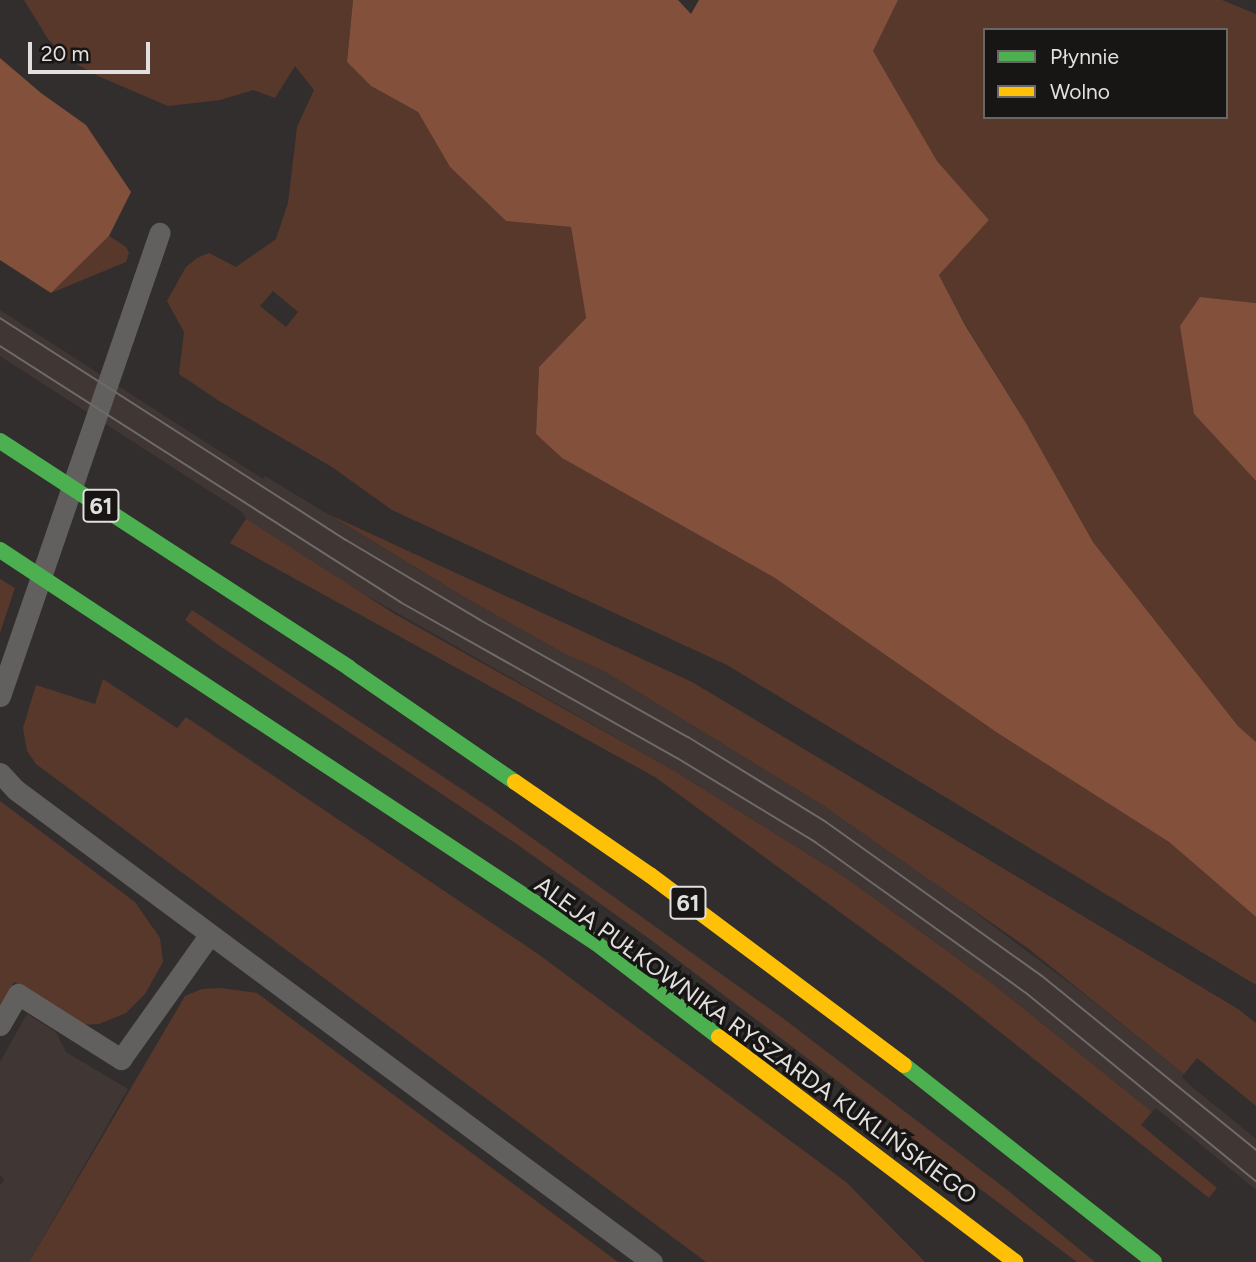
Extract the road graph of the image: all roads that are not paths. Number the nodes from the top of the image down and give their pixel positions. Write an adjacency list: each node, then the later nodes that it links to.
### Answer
1 (159, 233): 4 (lane)
2 (0, 441): 10 (main road, 61)
3 (0, 550): 9 (main road, ALEJA PUŁKOWNIKA RYSZARDA KUKLIŃSKIEGO)
4 (0, 696)
5 (0, 773): 6 (lane)
6 (210, 934): 7 (lane); 8 (lane)
7 (0, 1025)
8 (652, 1262)
9 (1015, 1262)
10 (1154, 1262)

